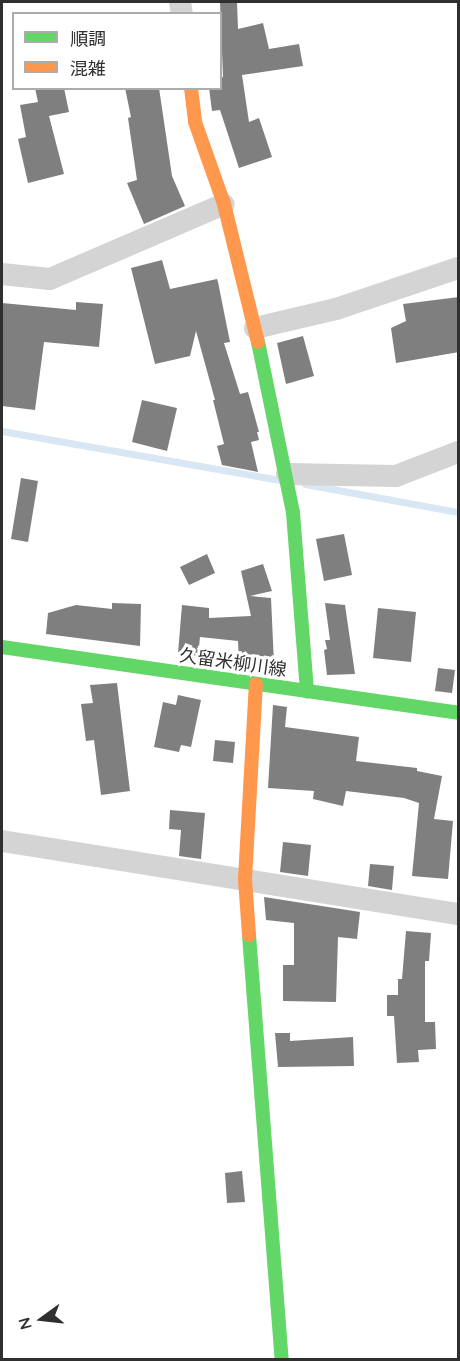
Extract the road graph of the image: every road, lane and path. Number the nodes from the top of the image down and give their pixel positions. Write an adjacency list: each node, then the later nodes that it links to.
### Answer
1 (191, 90): 2 (street)
2 (224, 204): 4 (street); 5 (street)
3 (459, 268): 5 (street)
4 (2, 274)
5 (255, 328): 7 (street)
6 (459, 452): 7 (street)
7 (287, 474): 10 (street)
8 (2, 647): 9 (street, 久留米柳川線)
9 (256, 684): 10 (street, 久留米柳川線); 13 (street)
10 (307, 691): 11 (street, 久留米柳川線)
11 (459, 713)
12 (2, 841): 13 (street)
13 (245, 879): 14 (street); 15 (street)
14 (459, 914)
15 (282, 1359)

